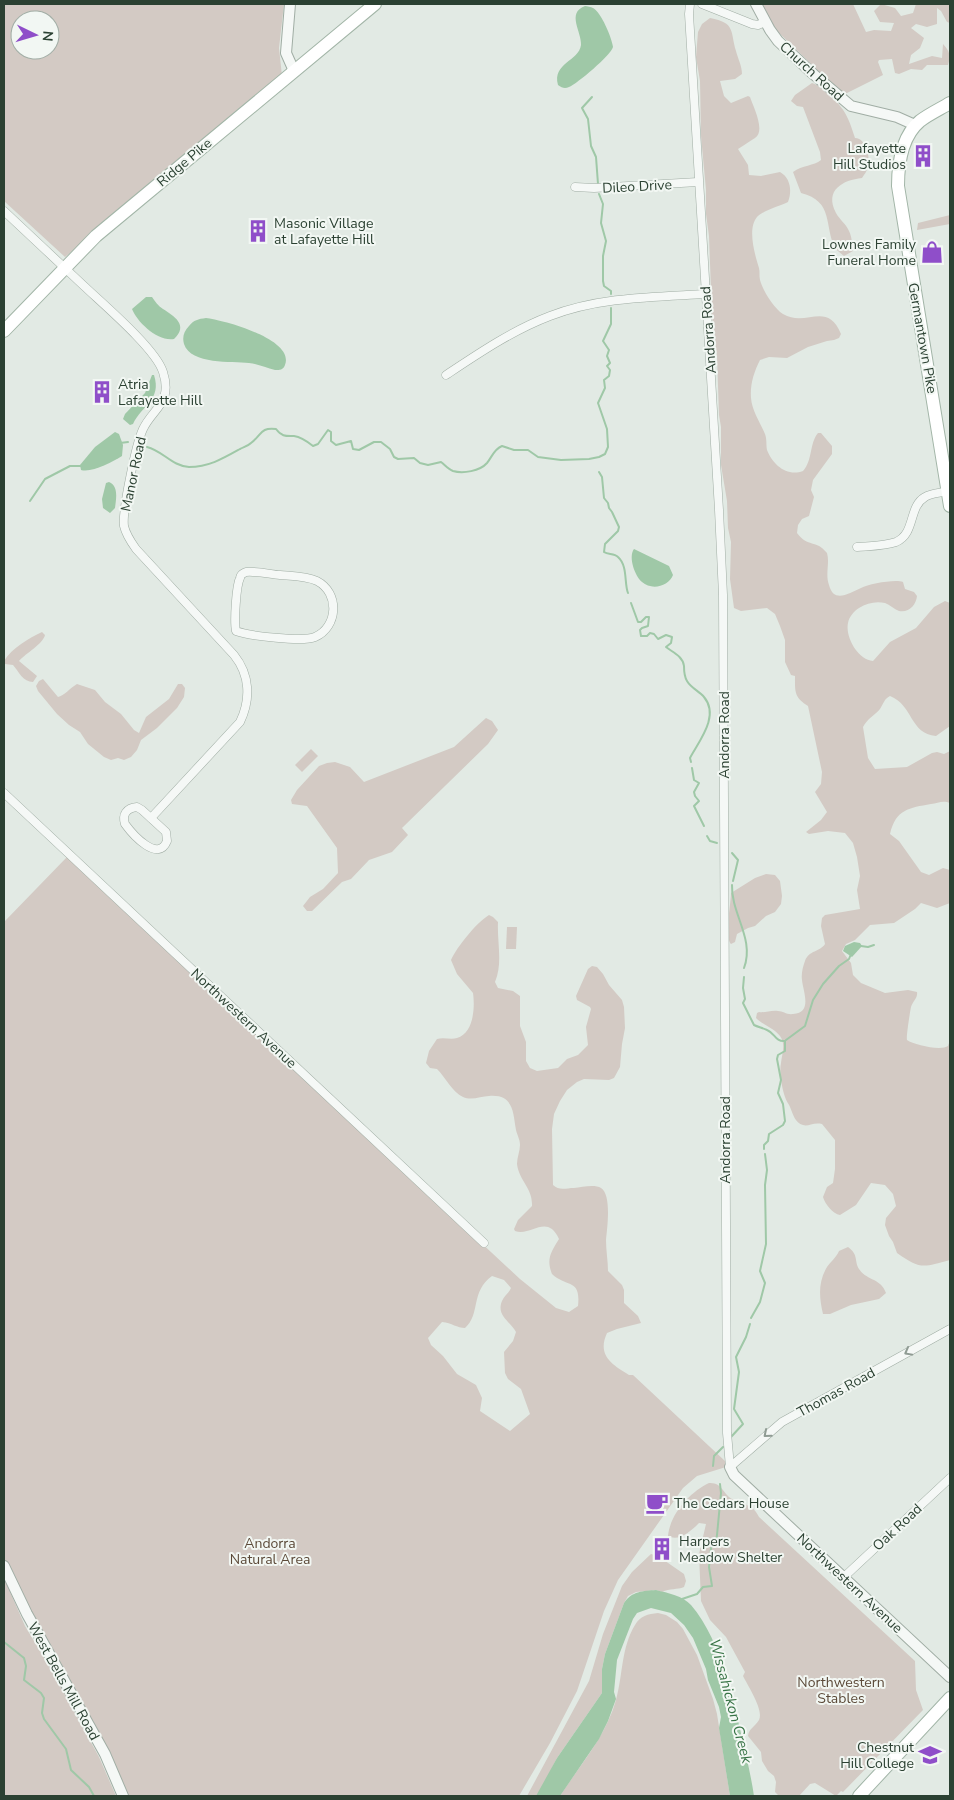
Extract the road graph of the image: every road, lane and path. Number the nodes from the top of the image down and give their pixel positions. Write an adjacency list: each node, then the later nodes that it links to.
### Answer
1 (290, 4): 7 (street)
2 (375, 4): 7 (main road, Ridge Pike)
3 (690, 4): 10 (street, Andorra Road)
4 (702, 4): 6 (street)
5 (756, 4): 6 (street, Church Road)
6 (765, 22): 9 (street, Church Road)
7 (294, 71): 13 (main road, Ridge Pike)
8 (950, 103): 9 (main road, Germantown Pike)
9 (916, 125): 17 (main road, Germantown Pike)
10 (698, 182): 11 (street, Dileo Drive); 14 (street, Andorra Road)
11 (575, 187)
12 (5, 213): 13 (street, Manor Road)
13 (65, 268): 15 (main road, Ridge Pike); 21 (street, Manor Road)
14 (705, 294): 16 (street); 26 (street, Andorra Road)
15 (4, 331)
16 (446, 375)
17 (948, 491): 18 (main road, Germantown Pike); 19 (street)
18 (950, 506)
19 (857, 547)
20 (236, 631): 20 (street); 21 (street)
21 (223, 643): 23 (street, Manor Road)
22 (4, 793): 24 (street, Northwestern Avenue)
23 (151, 818): 23 (street)
24 (484, 1243)
25 (950, 1329): 26 (street, Thomas Road, one-way to 26)
26 (730, 1467): 29 (street, Northwestern Avenue)
27 (950, 1478): 29 (street, Oak Road)
28 (4, 1566): 32 (street, West Bells Mill Road)
29 (844, 1577): 30 (street, Northwestern Avenue)
30 (950, 1676)
31 (950, 1698): 33 (main road)
32 (123, 1796)
33 (859, 1796)

